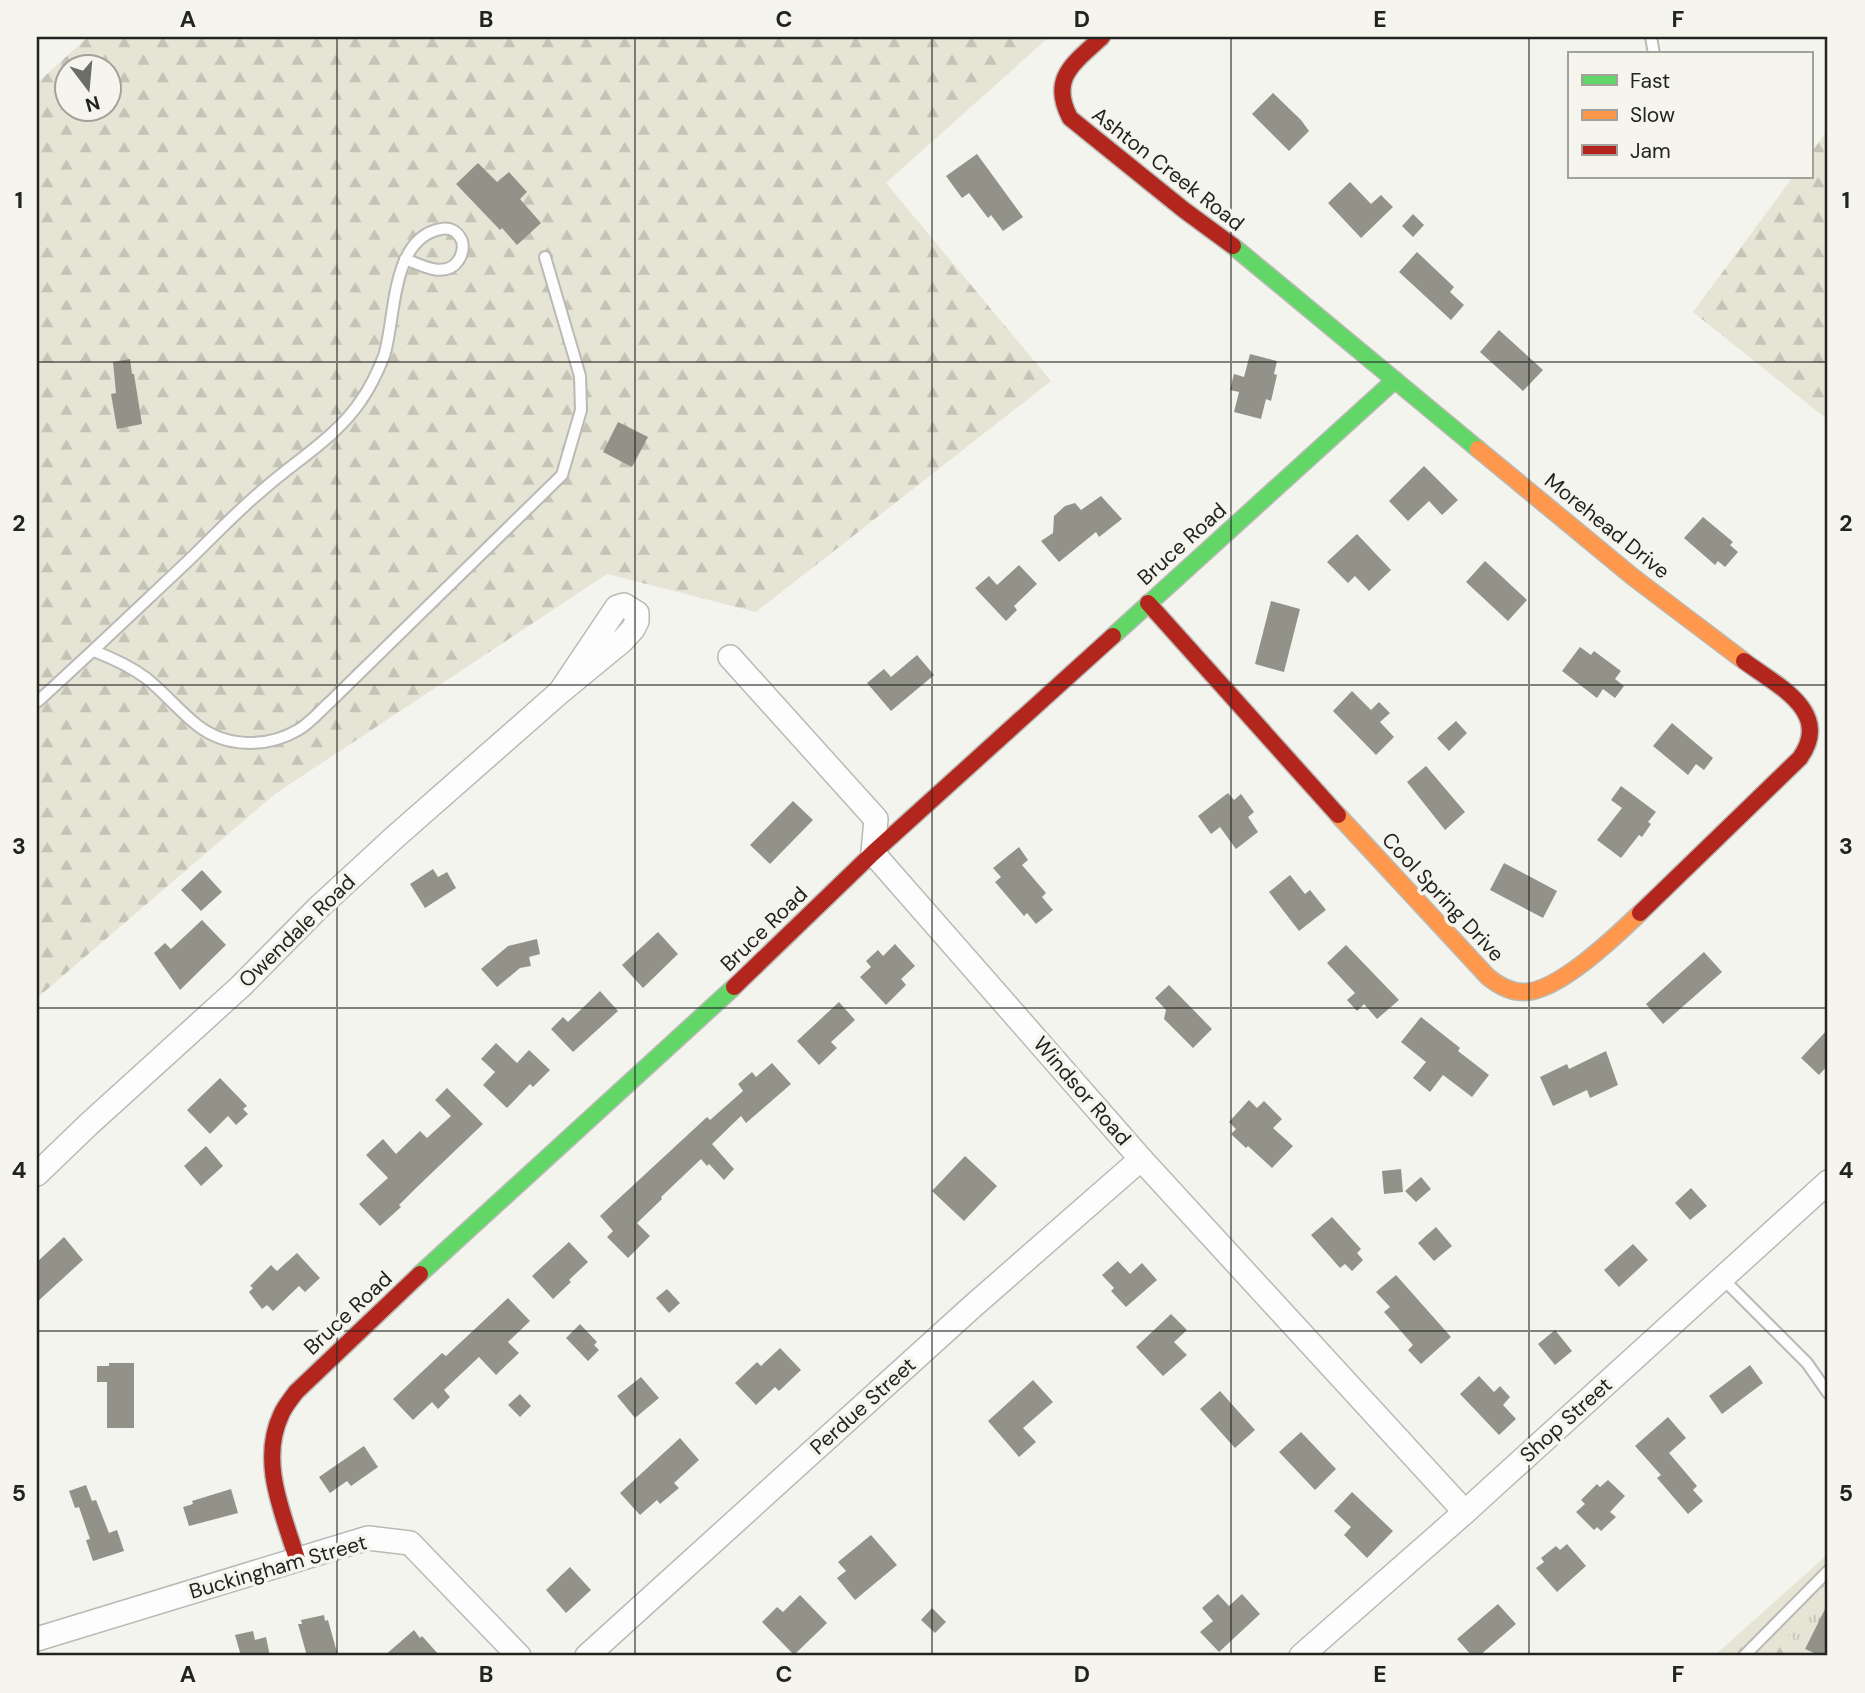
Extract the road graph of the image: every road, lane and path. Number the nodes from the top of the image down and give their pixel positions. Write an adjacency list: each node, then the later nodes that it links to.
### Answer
1 (1102, 37): 4 (street, Ashton Creek Road)
2 (545, 257): 7 (lane)
3 (405, 259): 3 (lane); 7 (lane)
4 (1317, 316): 5 (street, Morehead Drive)
5 (1395, 380): 6 (street, Bruce Road); 11 (street, Morehead Drive)
6 (1148, 603): 11 (street, Cool Spring Drive); 12 (street, Bruce Road)
7 (94, 650): 10 (lane)
8 (730, 657): 12 (street)
9 (560, 692): 14 (street, Owendale Road)
10 (37, 702)
11 (1775, 783)
12 (873, 853): 13 (street, Windsor Road); 19 (street, Bruce Road)
13 (1141, 1159): 18 (street, Windsor Road); 23 (street, Perdue Street)
14 (37, 1174)
15 (1828, 1182): 16 (street, Shop Street)
16 (1722, 1278): 17 (lane); 18 (street, Shop Street)
17 (1828, 1393)
18 (1465, 1512): 24 (street, Shop Street)
19 (297, 1559): 21 (street, Buckingham Street); 22 (street, Buckingham Street)
20 (1828, 1571): 25 (lane)
21 (37, 1639)
22 (519, 1656)
23 (587, 1656)
24 (1301, 1656)
25 (1744, 1656)

